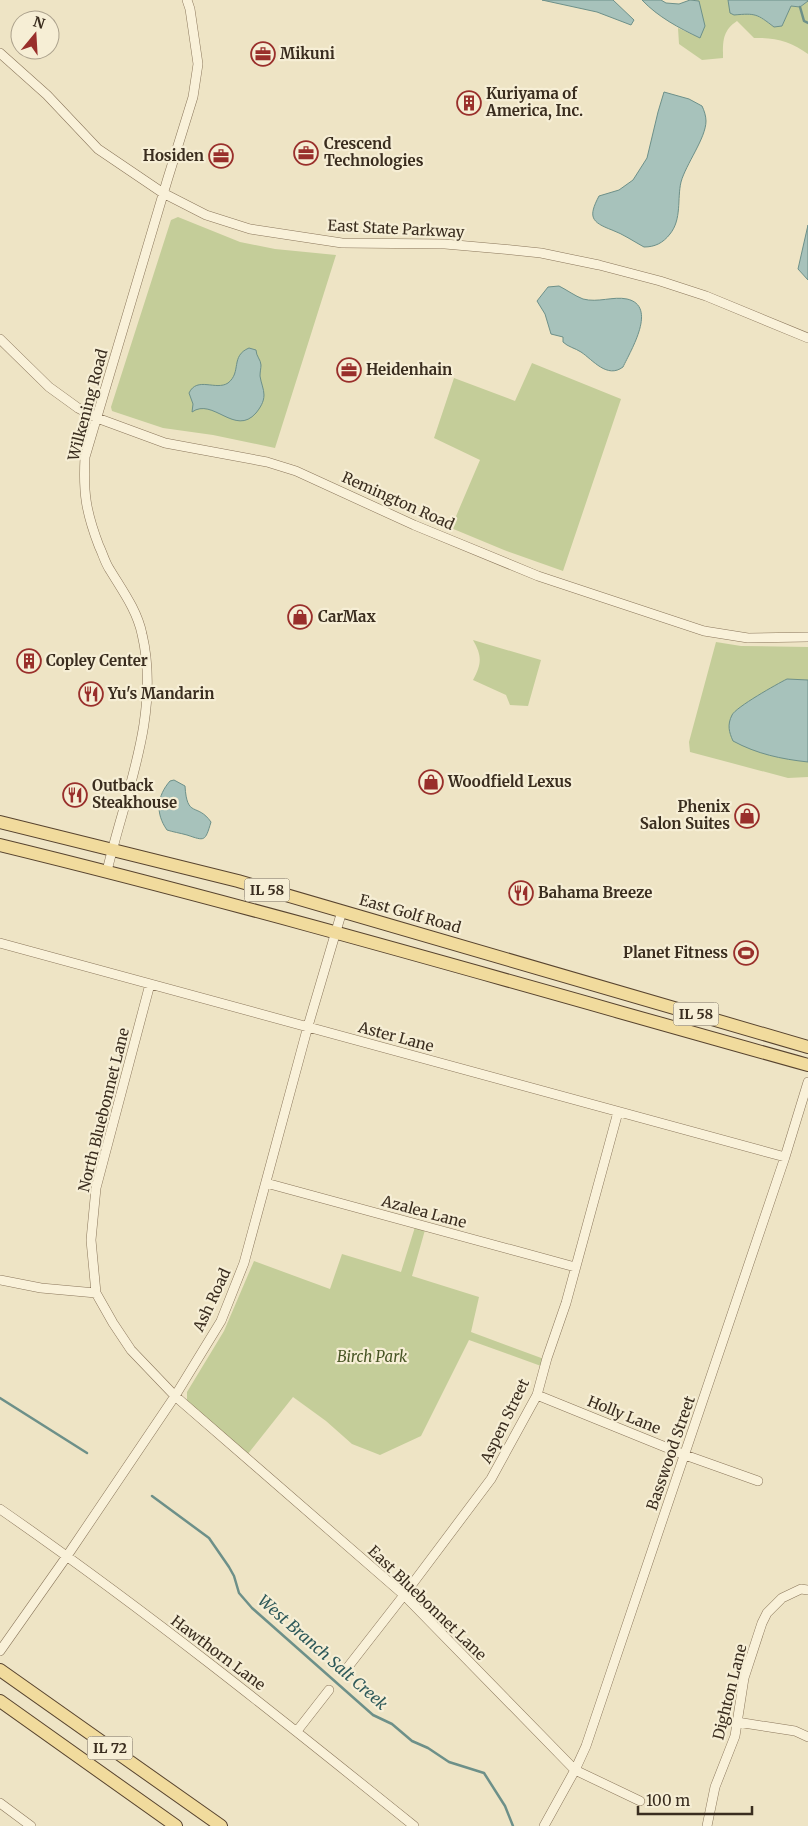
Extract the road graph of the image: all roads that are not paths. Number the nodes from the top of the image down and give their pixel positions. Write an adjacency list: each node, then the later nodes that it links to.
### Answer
1 (187, 0): 3 (street, Wilkening Road)
2 (0, 52): 3 (street, East State Parkway)
3 (163, 193): 4 (street, East State Parkway); 6 (street, Wilkening Road)
4 (808, 338)
5 (0, 339): 6 (street, Remington Road)
6 (97, 418): 7 (street, Remington Road); 10 (street, Wilkening Road)
7 (808, 638)
8 (0, 822): 10 (main road, East Golf Road / IL 58)
9 (0, 845): 11 (main road, IL 58)
10 (112, 850): 11 (street, Wilkening Road); 12 (main road, East Golf Road / IL 58)
11 (107, 871): 13 (main road, IL 58)
12 (342, 911): 13 (street, Ash Road); 17 (main road, East Golf Road / IL 58)
13 (336, 932): 16 (street, Ash Road); 18 (main road, IL 58)
14 (0, 943): 15 (street, Aster Lane)
15 (150, 984): 16 (street, Aster Lane); 25 (street, North Bluebonnet Lane)
16 (308, 1026): 20 (street, Aster Lane); 22 (street, Ash Road)
17 (808, 1047)
18 (808, 1065)
19 (808, 1082): 21 (street, Basswood Street)
20 (618, 1112): 21 (street, Aster Lane); 23 (street, Aspen Street)
21 (785, 1157): 28 (street, Basswood Street)
22 (266, 1183): 23 (street, Azalea Lane); 27 (street, Ash Road)
23 (575, 1267): 26 (street, Aspen Street)
24 (0, 1280): 25 (street)
25 (96, 1293): 27 (street, North Bluebonnet Lane)
26 (537, 1395): 28 (street, Holly Lane); 33 (street, Aspen Street)
27 (175, 1396): 31 (street, Ash Road); 33 (street, East Bluebonnet Lane)
28 (685, 1455): 29 (street, Holly Lane); 42 (street, Basswood Street)
29 (758, 1481)
30 (0, 1510): 31 (street, Hawthorn Lane)
31 (67, 1556): 34 (street, Ash Road); 40 (street, Hawthorn Lane)
32 (808, 1590): 39 (street, Dighton Lane)
33 (404, 1595): 36 (street, Aspen Street); 42 (street, East Bluebonnet Lane)
34 (0, 1651)
35 (0, 1670): 47 (main road, IL 72)
36 (344, 1672)
37 (329, 1690): 40 (street)
38 (0, 1701): 46 (main road, IL 72)
39 (738, 1722): 41 (street); 50 (street, Dighton Lane)
40 (297, 1731): 48 (street, Hawthorn Lane)
41 (808, 1737)
42 (575, 1770): 43 (street, East Bluebonnet Lane); 49 (street, Basswood Street)
43 (640, 1801)
44 (0, 1803): 45 (street)
45 (31, 1826)
46 (176, 1826)
47 (221, 1826)
48 (414, 1826)
49 (544, 1826)
50 (706, 1826)

